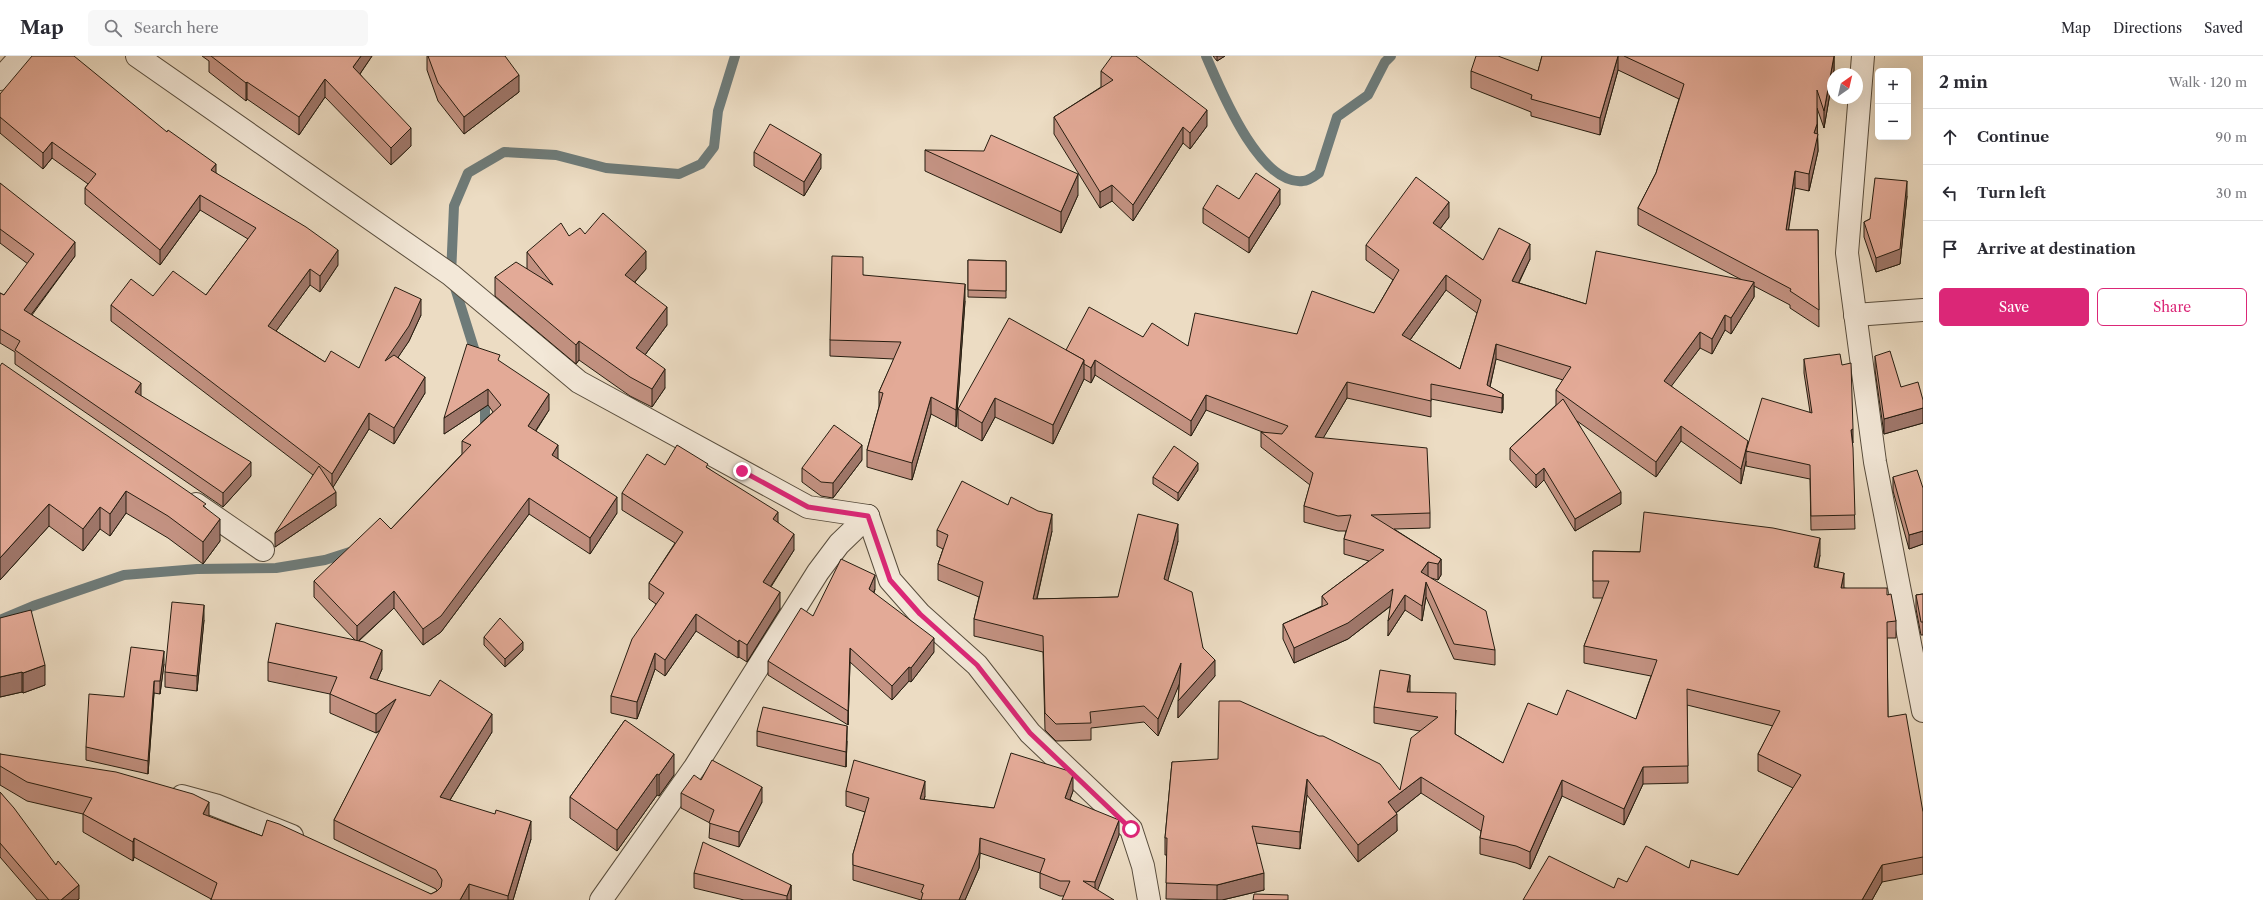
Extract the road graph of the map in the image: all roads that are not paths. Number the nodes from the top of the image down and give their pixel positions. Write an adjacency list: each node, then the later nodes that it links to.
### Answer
1 (21, 56): 4 (street)
2 (137, 56): 8 (street)
3 (1862, 56): 6 (street)
4 (0, 79)
5 (1923, 310): 6 (street)
6 (1855, 315): 10 (street)
7 (177, 491): 9 (street)
8 (868, 516): 13 (street); 14 (street)
9 (263, 550)
10 (1923, 711)
11 (163, 791): 12 (street)
12 (309, 843)
13 (601, 900)
14 (1150, 900)

